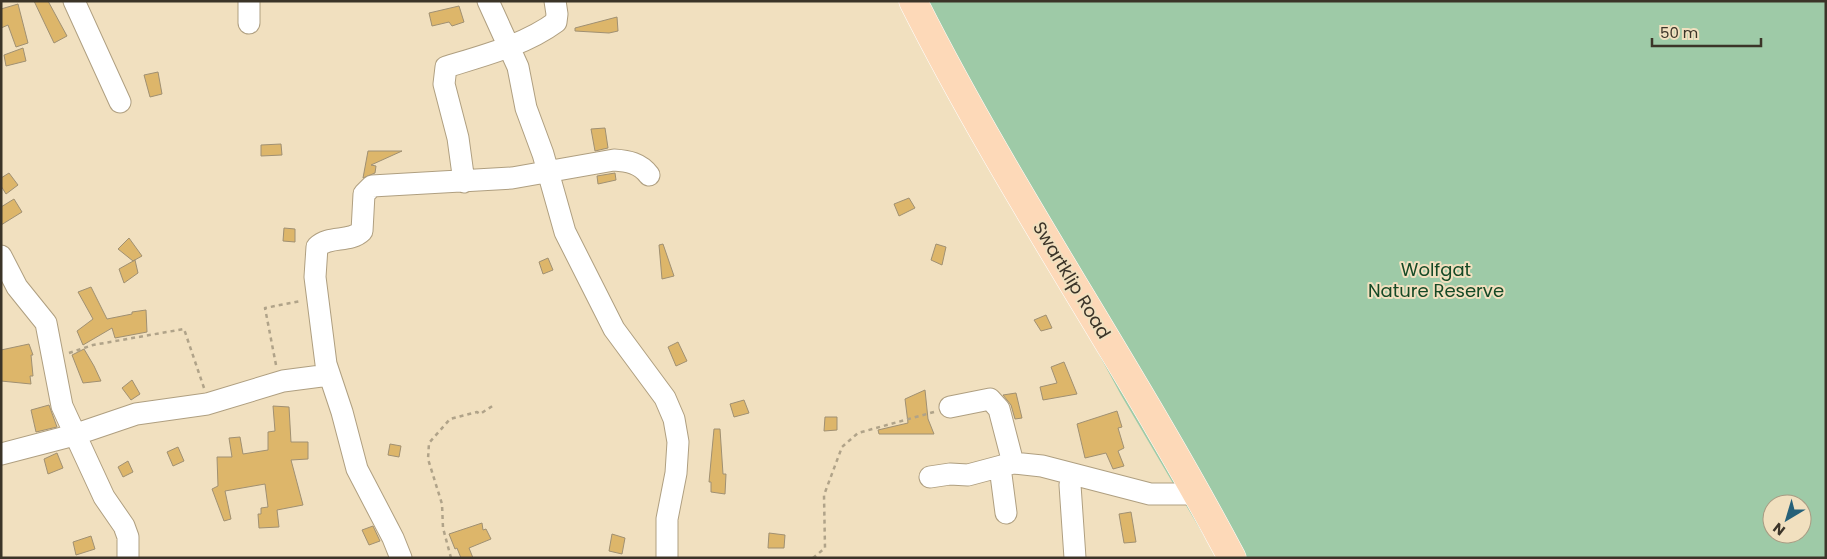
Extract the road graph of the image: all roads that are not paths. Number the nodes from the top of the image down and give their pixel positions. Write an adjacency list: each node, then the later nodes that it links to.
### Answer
1 (74, 1): 8 (street)
2 (249, 1): 6 (street)
3 (488, 1): 7 (street)
4 (555, 1): 7 (street)
5 (913, 1): 20 (main road, Swartklip Road)
6 (248, 23)
7 (510, 45): 9 (street); 11 (street)
8 (120, 102)
9 (547, 174): 10 (street); 11 (street); 24 (street)
10 (649, 175)
11 (464, 182): 13 (street)
12 (1, 256): 15 (street)
13 (329, 374): 15 (street); 23 (street)
14 (950, 408): 17 (street)
15 (74, 435): 16 (street); 22 (street)
16 (1, 454)
17 (1006, 465): 18 (street); 19 (street); 21 (street)
18 (1072, 475): 20 (street); 25 (street)
19 (930, 477)
20 (1196, 494): 26 (main road, Swartklip Road)
21 (1006, 512)
22 (128, 558)
23 (401, 558)
24 (667, 558)
25 (1076, 558)
26 (1232, 558)

